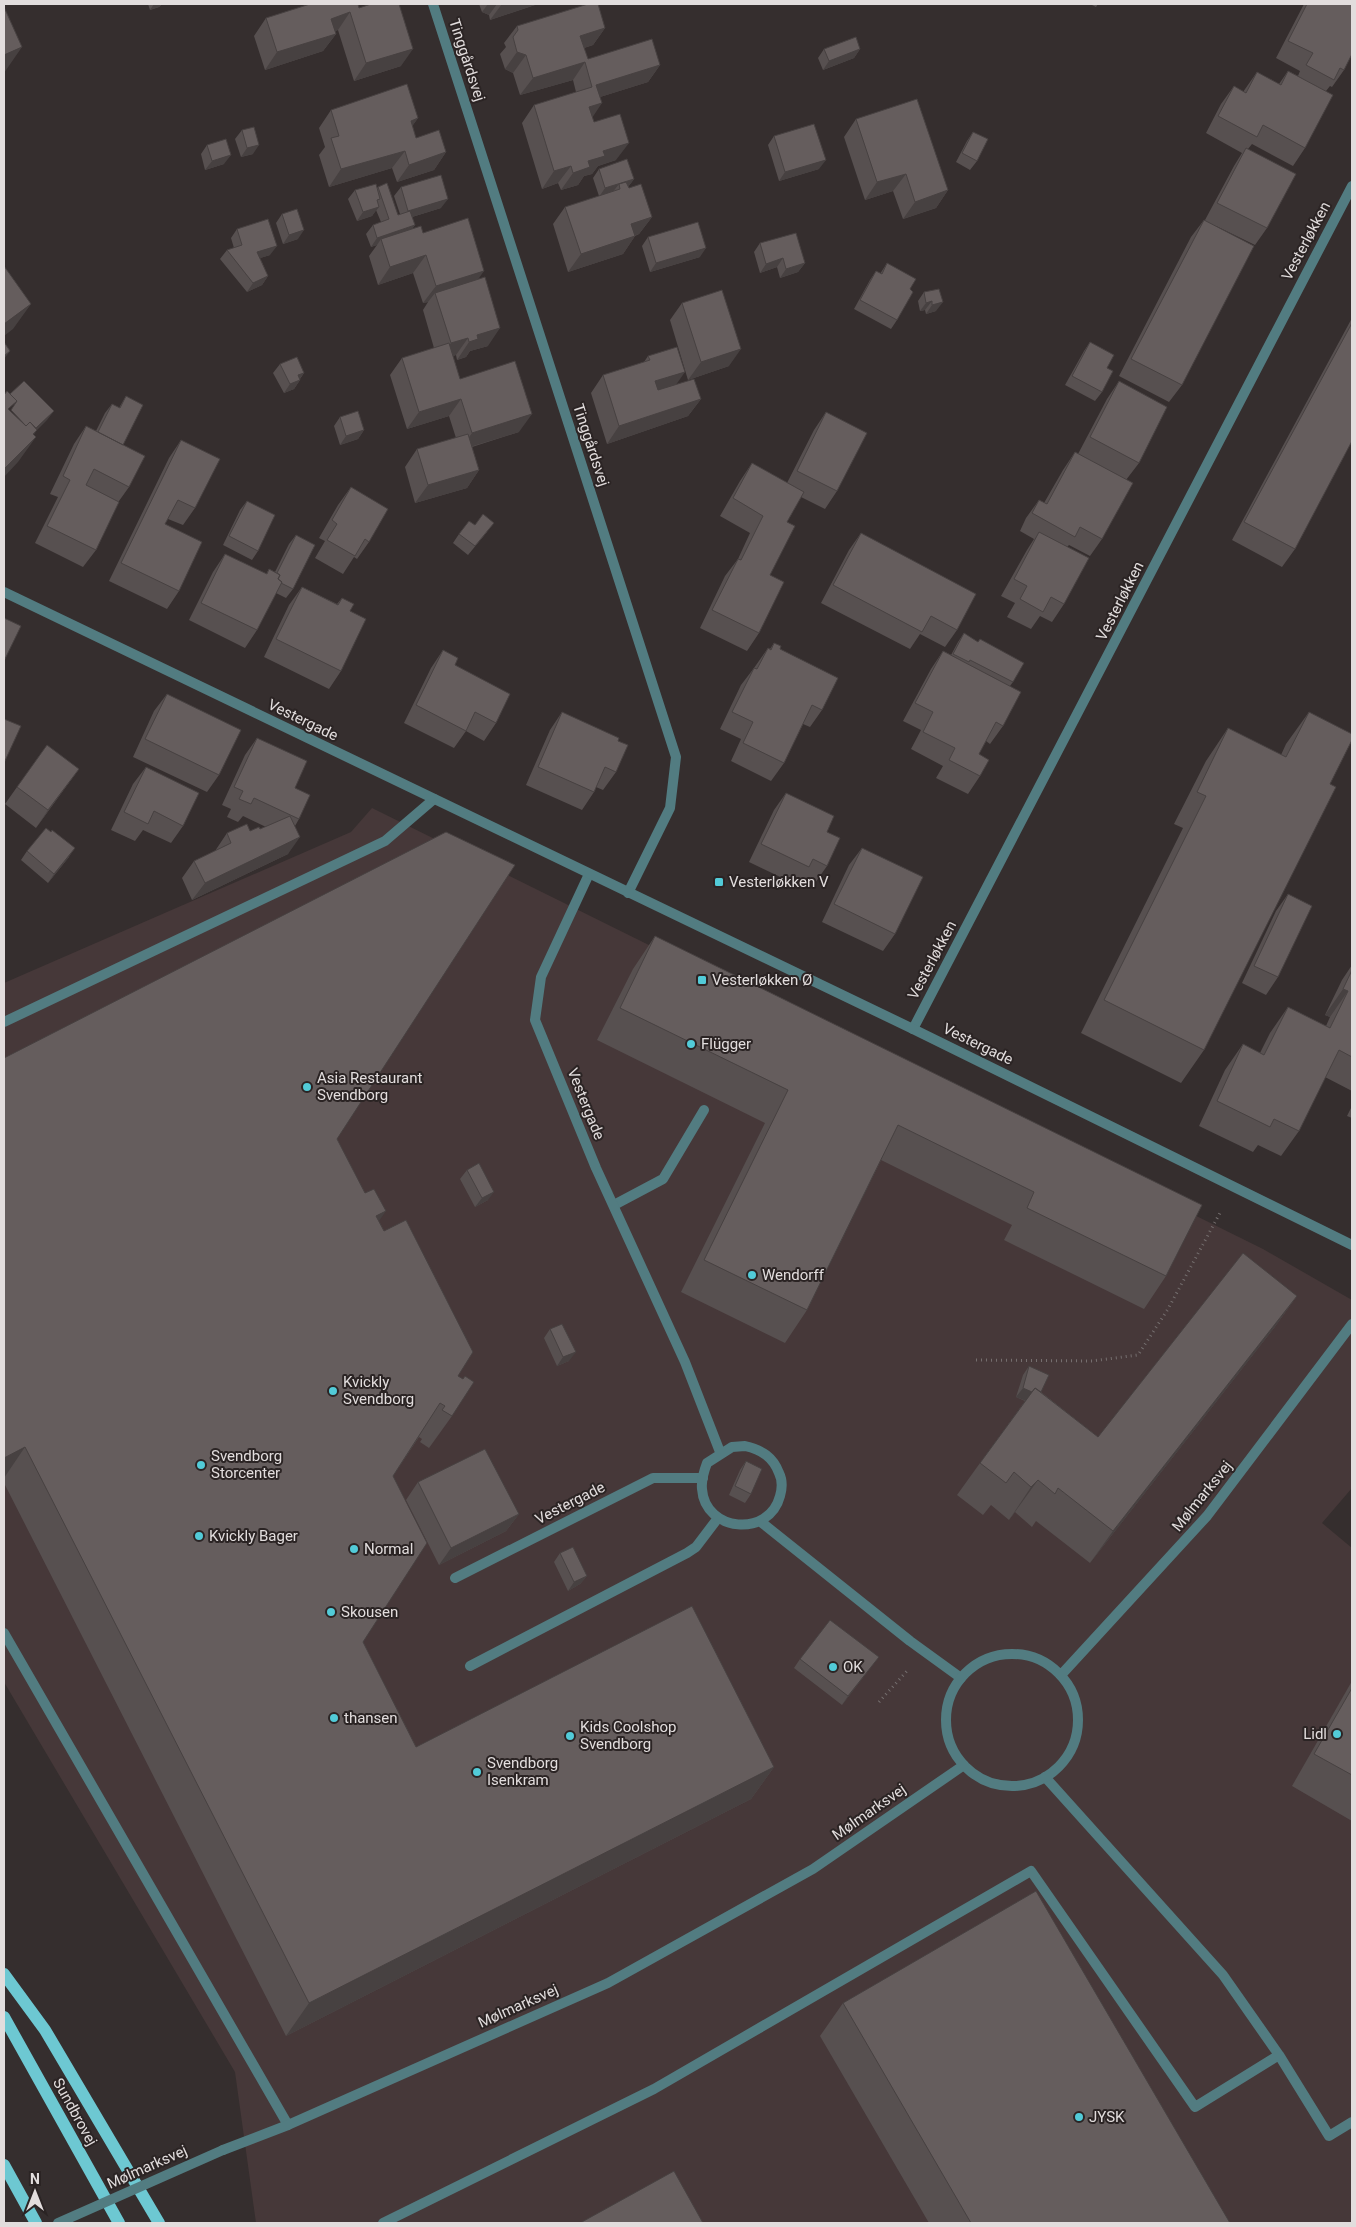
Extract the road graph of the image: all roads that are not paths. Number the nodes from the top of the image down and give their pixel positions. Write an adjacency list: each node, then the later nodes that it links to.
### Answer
1 (433, 4): 6 (street, Tinggårdsvej)
2 (1352, 186): 8 (street, Vesterløkken)
3 (4, 592): 4 (street, Vestergade)
4 (434, 799): 5 (street, Vestergade); 7 (street)
5 (589, 874): 6 (street, Vestergade); 10 (street, Vestergade)
6 (628, 893): 8 (street, Vestergade)
7 (4, 1022)
8 (913, 1029): 11 (street, Vestergade)
9 (704, 1110): 10 (street)
10 (614, 1205): 13 (street, Vestergade)
11 (1352, 1245)
12 (1352, 1324): 20 (street, Mølmarksvej)
13 (720, 1452): 14 (street); 16 (street)
14 (702, 1478): 15 (street); 17 (street, Vestergade)
15 (718, 1518): 16 (street); 19 (street)
16 (761, 1522): 21 (street)
17 (455, 1578)
18 (4, 1632): 28 (street)
19 (470, 1666)
20 (1062, 1675): 21 (street); 23 (street)
21 (961, 1678): 22 (street)
22 (964, 1765): 23 (street); 28 (street, Mølmarksvej)
23 (1045, 1777): 26 (street)
24 (4, 1974): 33 (main road)
25 (4, 2017): 32 (main road, Sundbrovej)
26 (1280, 2055): 27 (street); 34 (street)
27 (1352, 2122)
28 (288, 2125): 31 (street, Mølmarksvej, bridge)
29 (4, 2165): 30 (main road)
30 (36, 2223)
31 (58, 2223)
32 (119, 2223)
33 (158, 2223)
34 (383, 2223)

